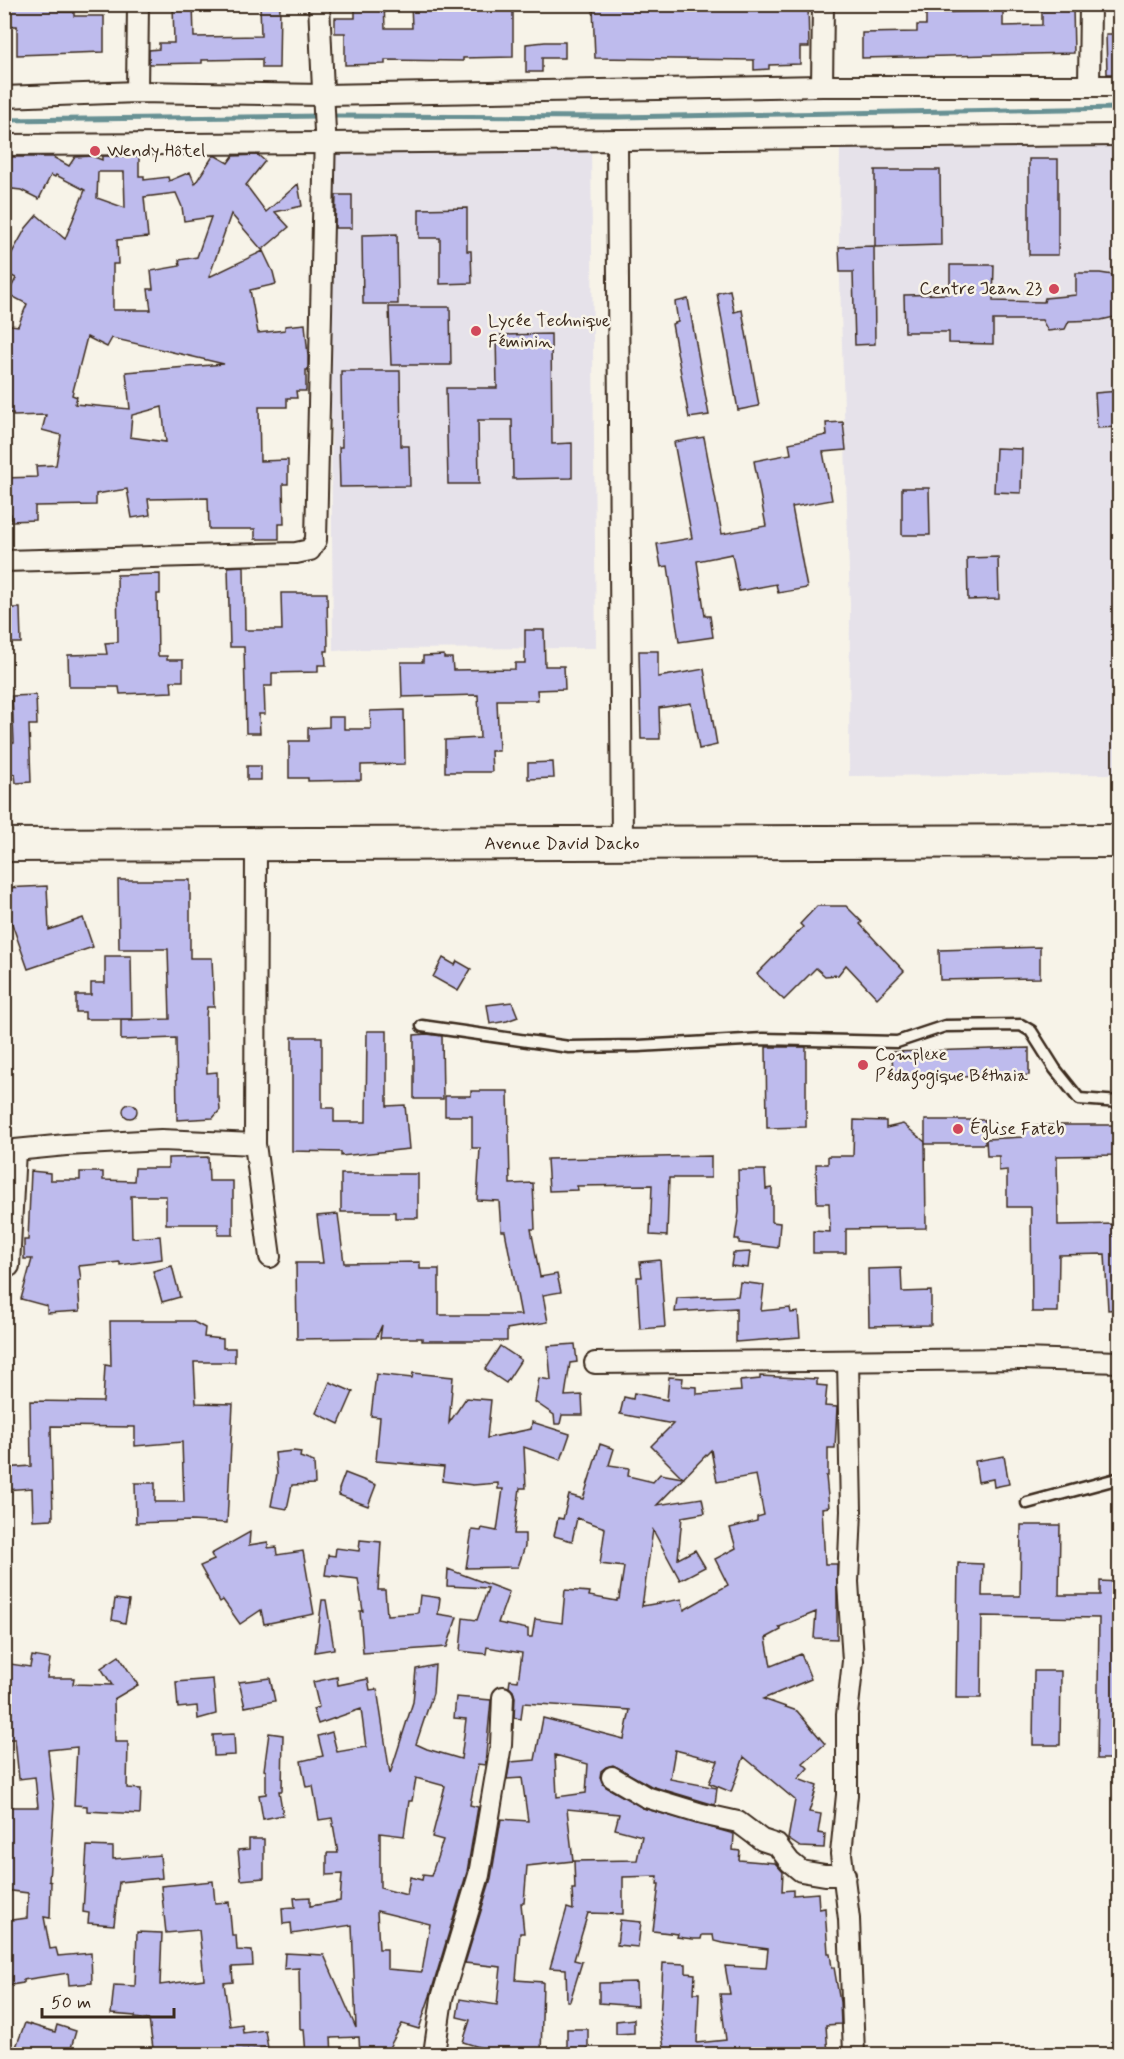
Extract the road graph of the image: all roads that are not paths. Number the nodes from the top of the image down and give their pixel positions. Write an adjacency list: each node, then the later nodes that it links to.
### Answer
1 (138, 4): 8 (street)
2 (320, 4): 10 (street)
3 (823, 4): 5 (street)
4 (1090, 4): 6 (street)
5 (822, 86): 6 (street); 10 (street)
6 (1089, 86): 7 (street)
7 (1119, 87)
8 (137, 92): 9 (street); 10 (street)
9 (4, 96)
10 (323, 100): 12 (street)
11 (1119, 135): 13 (street)
12 (325, 138): 13 (street); 14 (street); 15 (street)
13 (617, 140): 18 (street)
14 (4, 145)
15 (4, 561)
16 (1119, 841): 18 (main road, Avenue David Dacko)
17 (256, 844): 18 (main road, Avenue David Dacko); 19 (main road, Avenue David Dacko); 22 (street)
18 (621, 844)
19 (4, 845)
20 (422, 1026): 21 (lane)
21 (1119, 1102)
22 (255, 1144): 23 (street); 24 (street)
23 (270, 1257)
24 (9, 1266)
25 (848, 1361): 26 (street); 27 (street); 32 (street)
26 (1119, 1362)
27 (595, 1363)
28 (1119, 1478): 29 (lane)
29 (1028, 1503)
30 (503, 1697): 33 (street)
31 (612, 1778): 32 (street)
32 (845, 1875): 34 (street)
33 (434, 2055)
34 (854, 2055)

